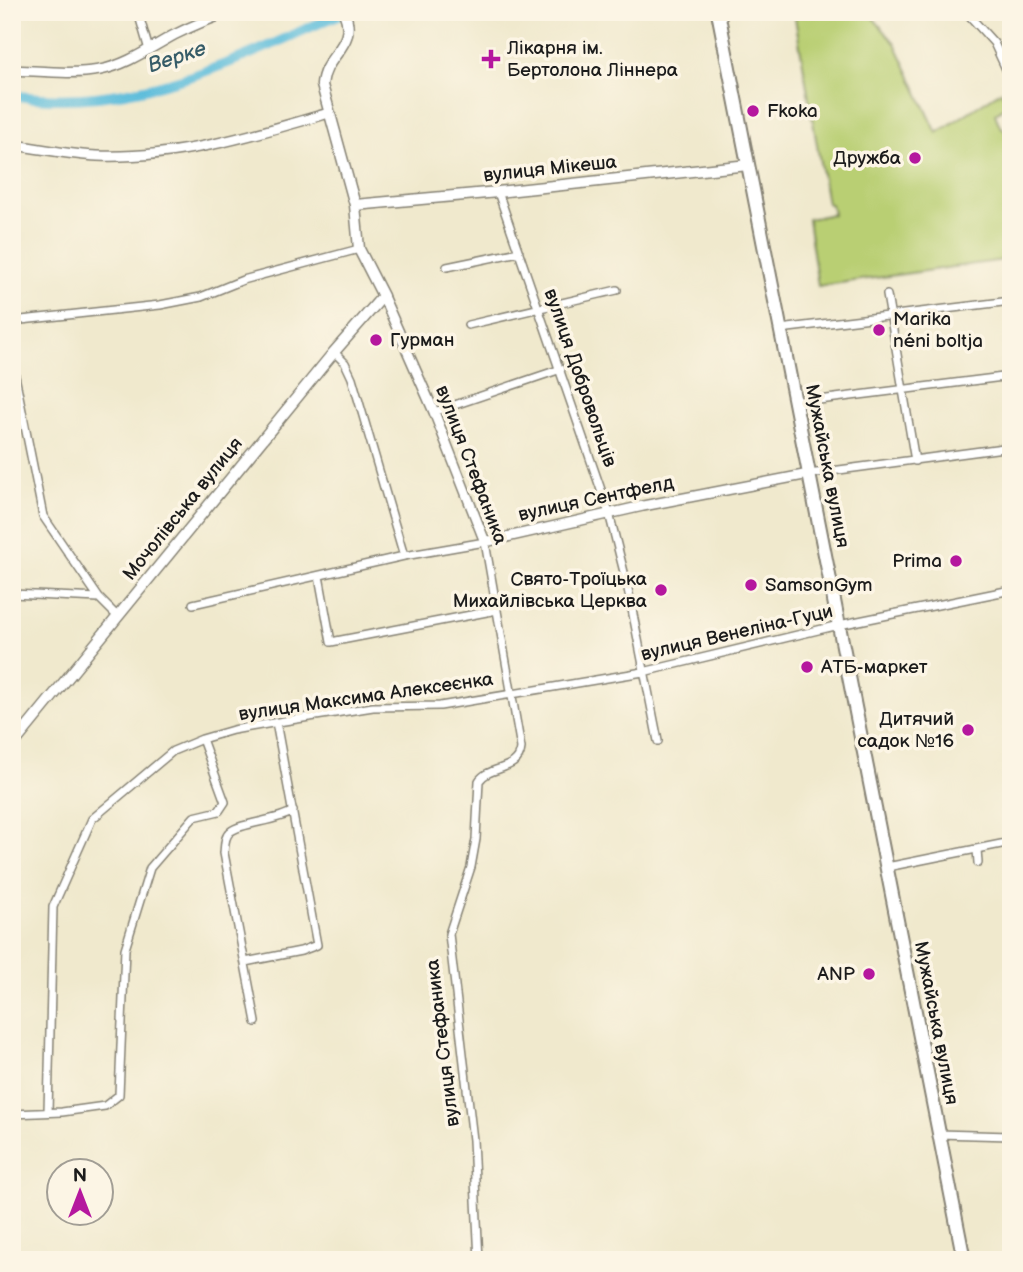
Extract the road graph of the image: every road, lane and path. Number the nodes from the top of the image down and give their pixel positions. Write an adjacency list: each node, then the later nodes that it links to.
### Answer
1 (138, 12): 6 (street)
2 (230, 12): 6 (street)
3 (718, 12): 11 (highway, Мужайська вулиця)
4 (966, 12): 8 (street)
5 (345, 15): 9 (main road, вулиця Стефаника)
6 (149, 50): 7 (street)
7 (12, 71)
8 (1011, 80)
9 (329, 113): 10 (street); 13 (main road, вулиця Стефаника)
10 (12, 145)
11 (748, 165): 12 (main road, вулиця Мікеша); 26 (highway, Мужайська вулиця)
12 (498, 192): 13 (main road, вулиця Мікеша); 15 (street, вулиця Добровольців)
13 (355, 205): 14 (main road, вулиця Стефаника)
14 (359, 249): 19 (main road, вулиця Стефаника); 24 (street)
15 (519, 252): 16 (street); 22 (street, вулиця Добровольців)
16 (447, 267)
17 (617, 290): 22 (street)
18 (887, 295): 23 (street)
19 (383, 296): 27 (main road, Мочолівська вулиця); 33 (street, вулиця Стефаника)
20 (1011, 300): 23 (street)
21 (12, 306): 24 (street)
22 (540, 309): 25 (street); 29 (street, вулиця Добровольців)
23 (890, 316): 26 (street); 31 (street)
24 (14, 321)
25 (468, 325)
26 (779, 329): 32 (highway, Мужайська вулиця)
27 (334, 352): 39 (street); 46 (main road, Мочолівська вулиця)
28 (12, 361): 43 (street)
29 (561, 369): 33 (street); 37 (street, вулиця Добровольців)
30 (1011, 376): 31 (street)
31 (902, 391): 32 (street); 35 (street)
32 (795, 403): 36 (highway, Мужайська вулиця)
33 (433, 412): 38 (street, вулиця Стефаника)
34 (1011, 447): 35 (street, вулиця Сентфелд)
35 (915, 461): 36 (street, вулиця Сентфелд)
36 (809, 474): 37 (street, вулиця Сентфелд); 47 (highway, Мужайська вулиця)
37 (610, 513): 38 (street, вулиця Сентфелд); 48 (street, вулиця Добровольців)
38 (485, 542): 39 (street, вулиця Сентфелд); 45 (street, вулиця Стефаника)
39 (404, 556): 40 (street, вулиця Сентфелд)
40 (319, 576): 44 (street, вулиця Сентфелд); 45 (street)
41 (1011, 590): 47 (street, вулиця Венеліна-Гуци)
42 (12, 594): 43 (street)
43 (99, 598): 46 (street)
44 (192, 604)
45 (497, 610): 49 (street, вулиця Стефаника)
46 (117, 616): 53 (main road, Мочолівська вулиця)
47 (839, 625): 48 (street, вулиця Венеліна-Гуци); 58 (highway, Мужайська вулиця)
48 (643, 672): 49 (street, вулиця Венеліна-Гуци); 52 (street, вулиця Добровольців)
49 (511, 692): 50 (street, вулиця Максима Алексеєнка); 65 (street, вулиця Стефаника)
50 (276, 722): 51 (street, вулиця Максима Алексеєнка); 54 (street)
51 (202, 739): 61 (street, вулиця Максима Алексеєнка); 61 (street)
52 (658, 741)
53 (12, 746)
54 (293, 811): 59 (street); 59 (street)
55 (1011, 842): 56 (street)
56 (977, 849): 57 (street); 58 (street)
57 (978, 863)
58 (887, 867): 63 (highway, Мужайська вулиця)
59 (245, 962): 60 (street)
60 (256, 1022)
61 (48, 1112): 62 (street)
62 (12, 1114)
63 (938, 1134): 64 (street); 66 (highway, Мужайська вулиця)
64 (1011, 1136)
65 (479, 1260)
66 (964, 1260)

